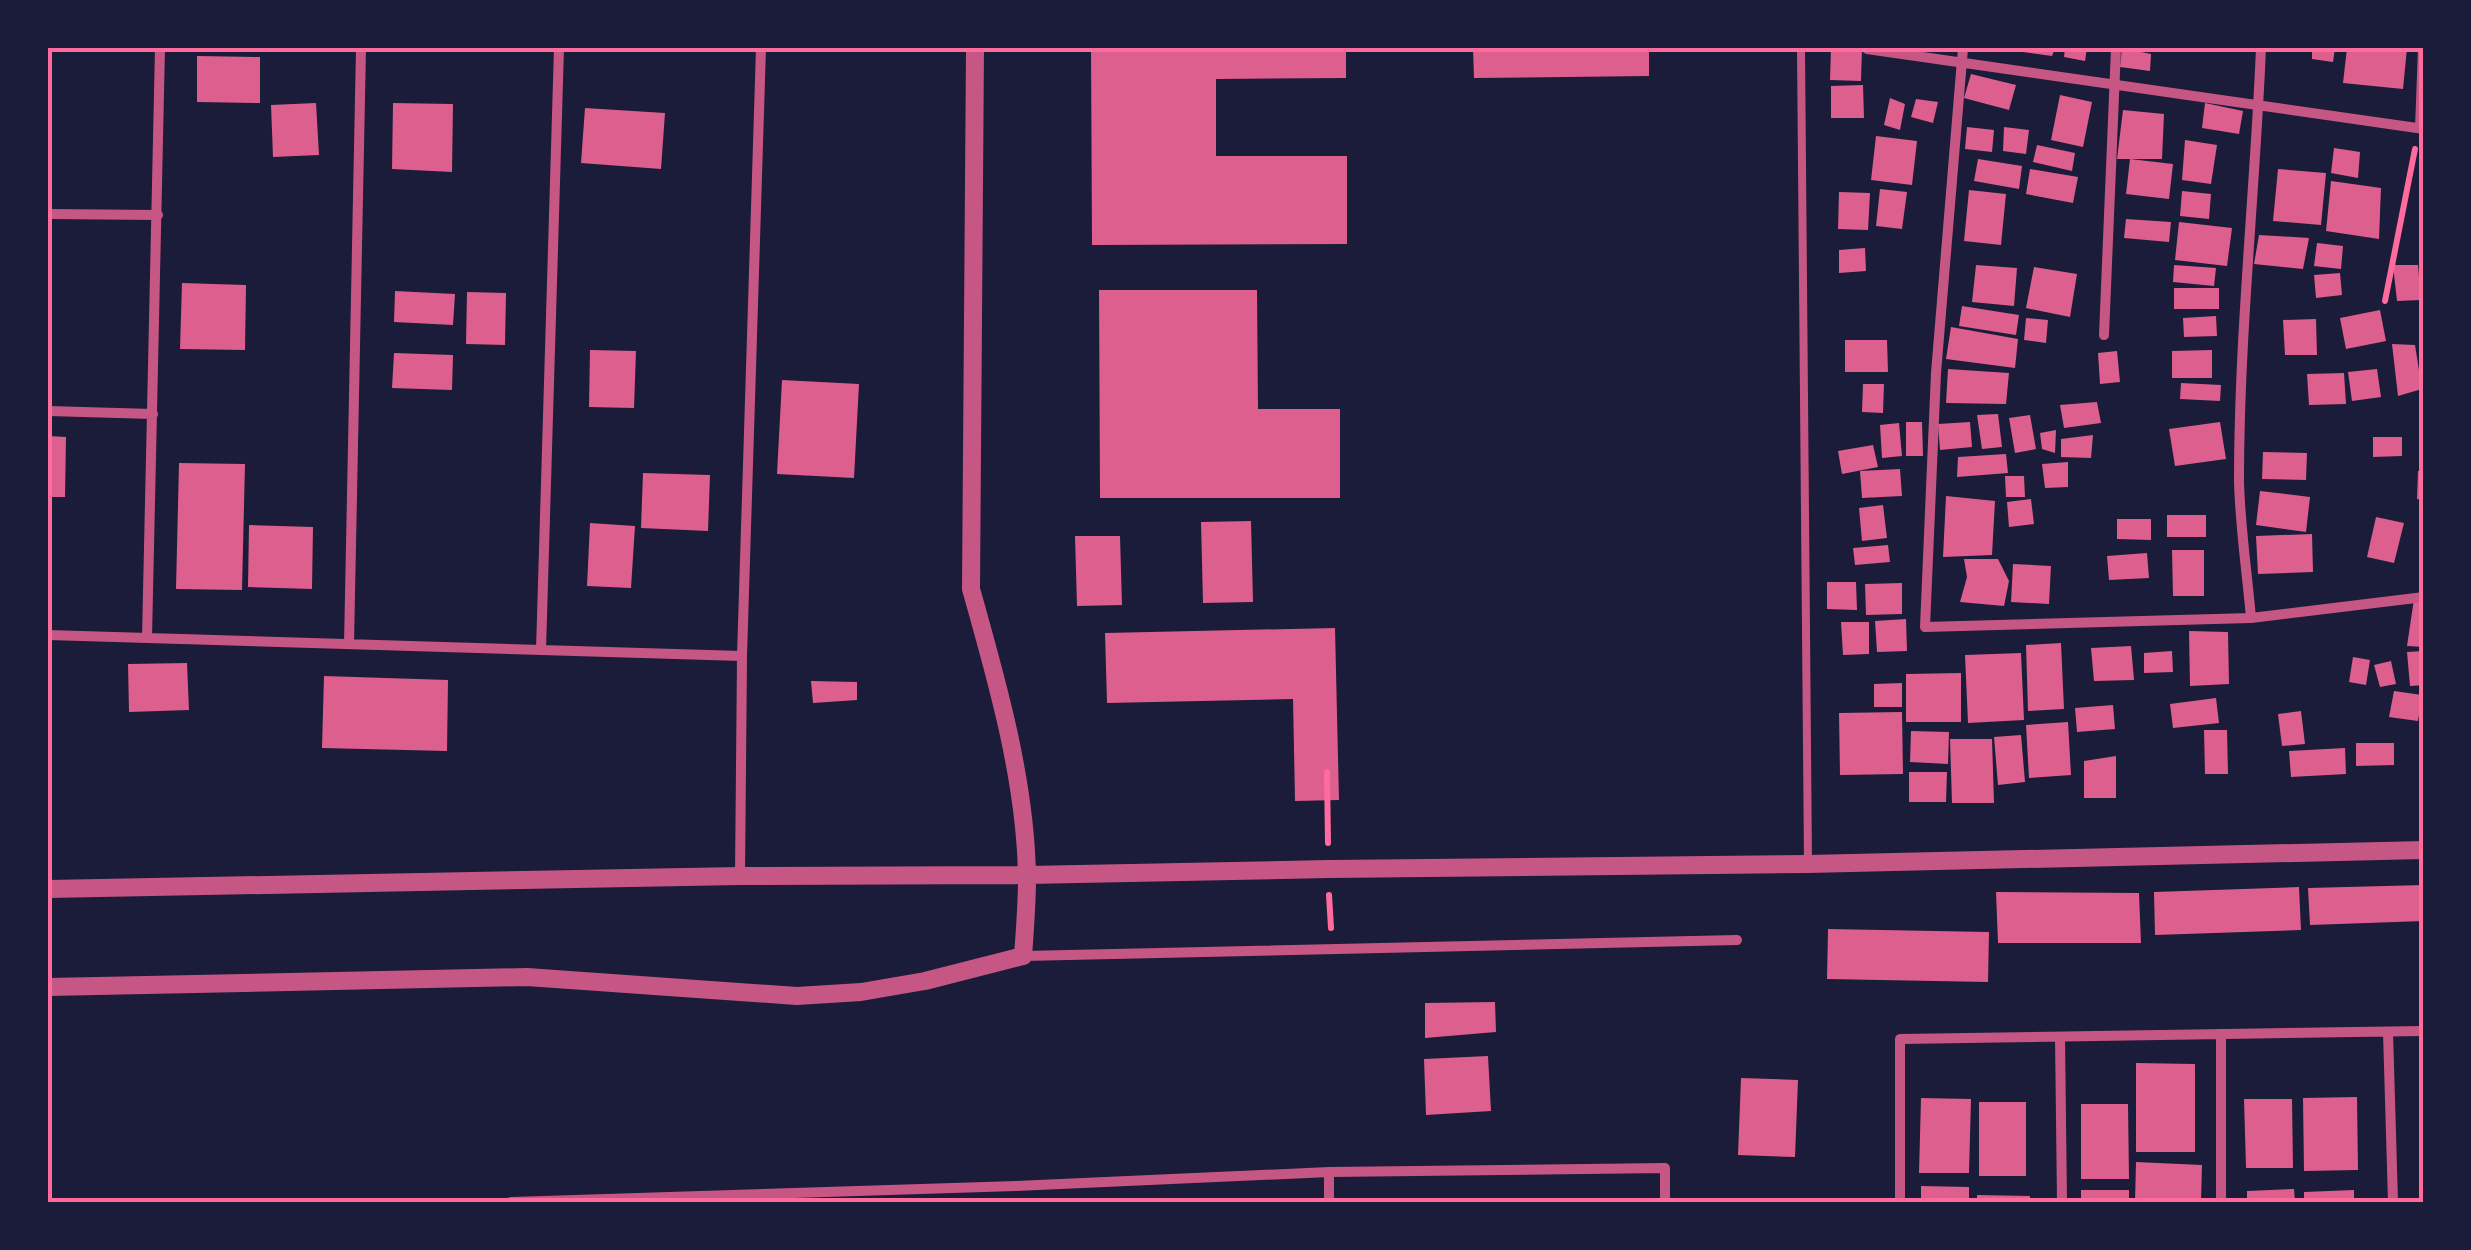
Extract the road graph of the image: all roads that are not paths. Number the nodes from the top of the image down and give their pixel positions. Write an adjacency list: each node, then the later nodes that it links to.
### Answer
1 (160, 48): 17 (street)
2 (360, 48): 25 (street)
3 (559, 48): 26 (street)
4 (761, 48): 27 (street)
5 (975, 48): 31 (street)
6 (1801, 48): 29 (lane)
7 (1963, 48): 12 (street)
8 (2116, 48): 13 (street)
9 (2260, 48): 14 (street)
10 (2423, 48): 15 (street)
11 (1867, 50): 12 (street)
12 (1962, 62): 13 (street); 22 (street)
13 (2116, 85): 14 (street); 18 (street)
14 (2258, 105): 15 (street); 22 (street)
15 (2422, 129)
16 (48, 214): 17 (street)
17 (158, 216): 20 (street)
18 (2104, 335)
19 (48, 410): 20 (street)
20 (153, 414): 24 (street)
21 (2424, 597): 22 (street)
22 (2251, 618)
23 (48, 635): 24 (street)
24 (147, 638): 25 (street)
25 (349, 644): 26 (street)
26 (541, 650): 27 (street)
27 (742, 656): 30 (street)
28 (2424, 850): 29 (street)
29 (1808, 864): 31 (street)
30 (740, 876): 31 (street); 32 (street)
31 (1027, 876): 34 (street)
32 (48, 889)
33 (1737, 940): 34 (street)
34 (1023, 956): 35 (street)
35 (48, 987)
36 (2424, 1031): 37 (street)
37 (2388, 1032): 38 (street); 47 (street)
38 (2221, 1034): 39 (street); 46 (street)
39 (2060, 1037): 44 (street); 45 (street)
40 (1328, 1172): 41 (street); 42 (street); 43 (street)
41 (511, 1202)
42 (1329, 1202)
43 (1665, 1202)
44 (1900, 1202)
45 (2062, 1202)
46 (2221, 1202)
47 (2393, 1202)

